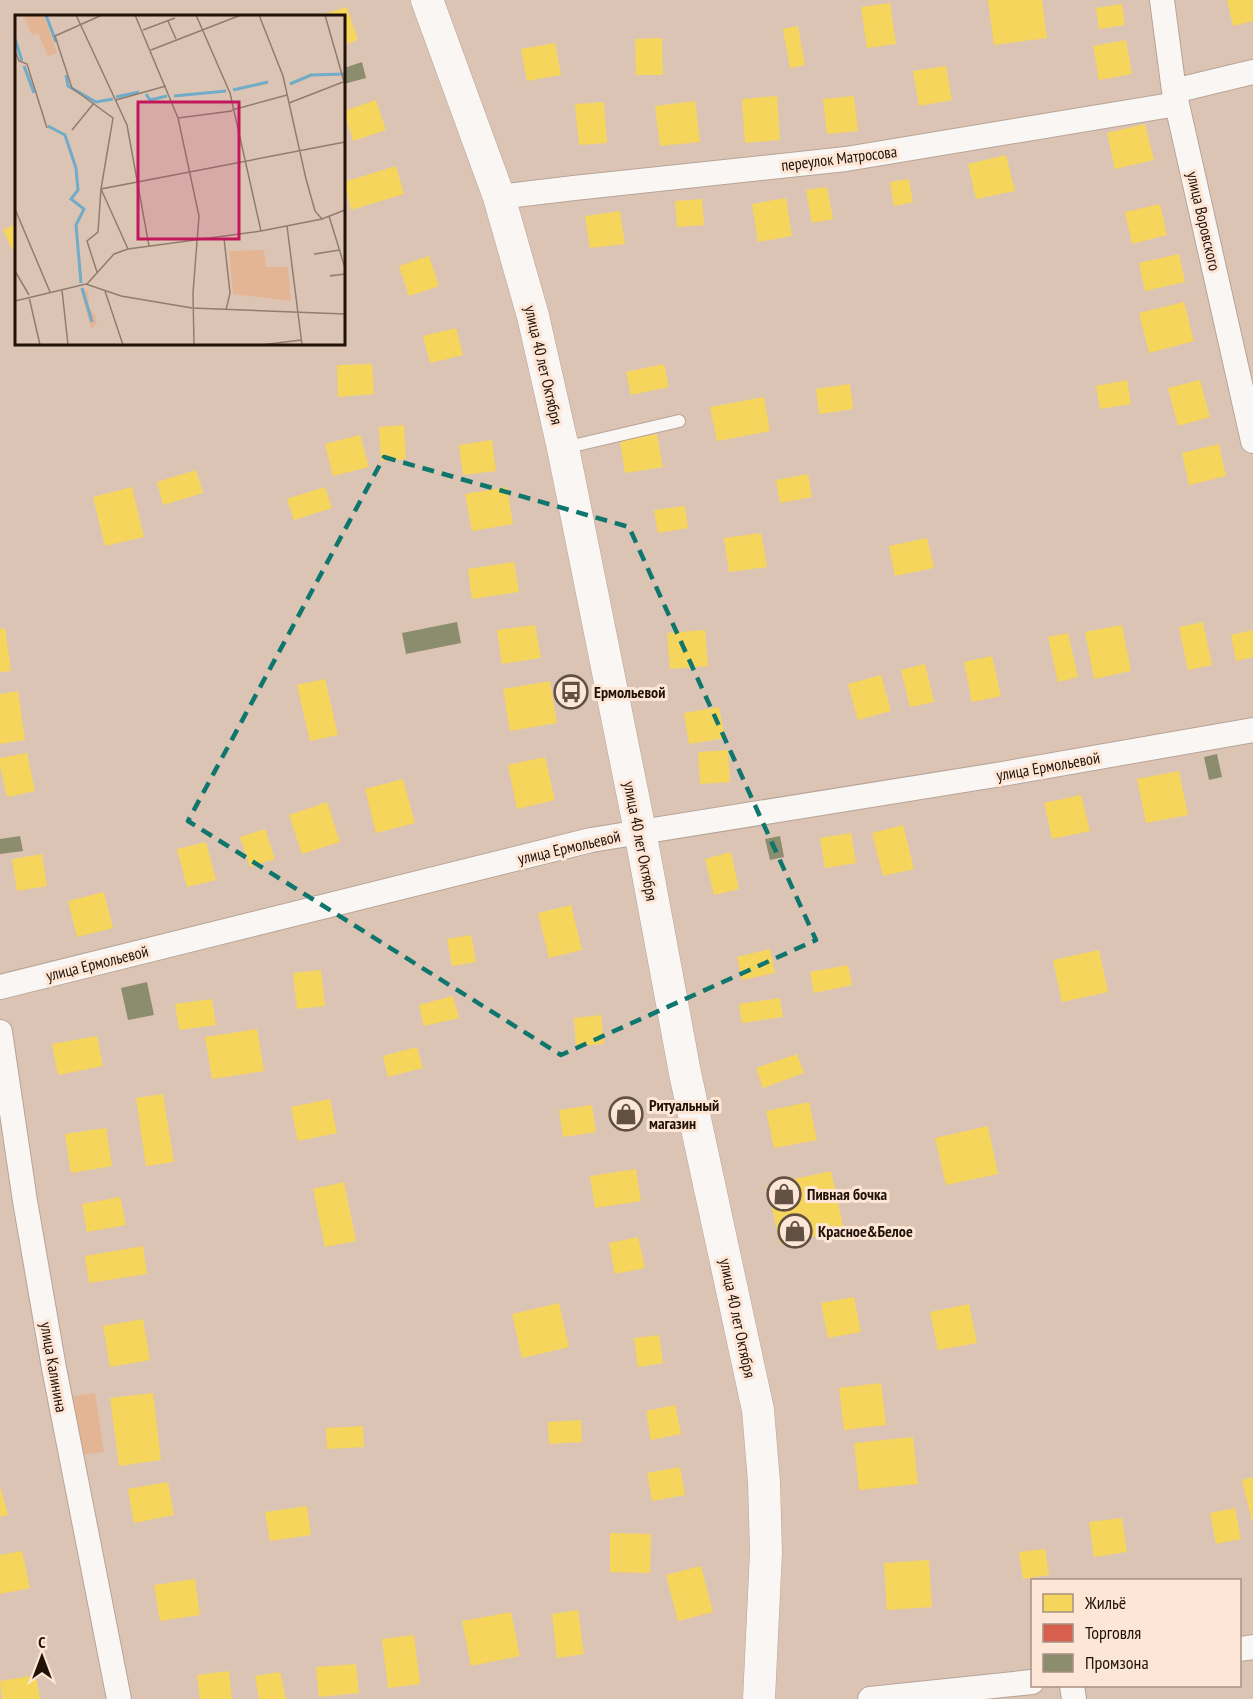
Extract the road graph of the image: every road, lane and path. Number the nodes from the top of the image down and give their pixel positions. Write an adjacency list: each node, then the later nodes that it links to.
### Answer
1 (427, 0): 5 (street, улица 40 лет Октября)
2 (1162, 0): 4 (street, улица Воровского)
3 (1253, 72): 4 (street, переулок Матросова)
4 (1176, 97): 5 (street, переулок Матросова); 7 (street, улица Воровского)
5 (500, 197): 8 (street, улица 40 лет Октября)
6 (680, 421): 8 (lane)
7 (1253, 441)
8 (563, 448): 10 (street, улица 40 лет Октября)
9 (1253, 730): 10 (street, улица Ермольевой)
10 (640, 831): 11 (street, улица Ермольевой); 15 (street, улица 40 лет Октября)
11 (0, 987)
12 (0, 1032): 14 (street, улица Калинина)
13 (1031, 1682): 16 (street)
14 (119, 1699)
15 (759, 1699)
16 (870, 1699)

